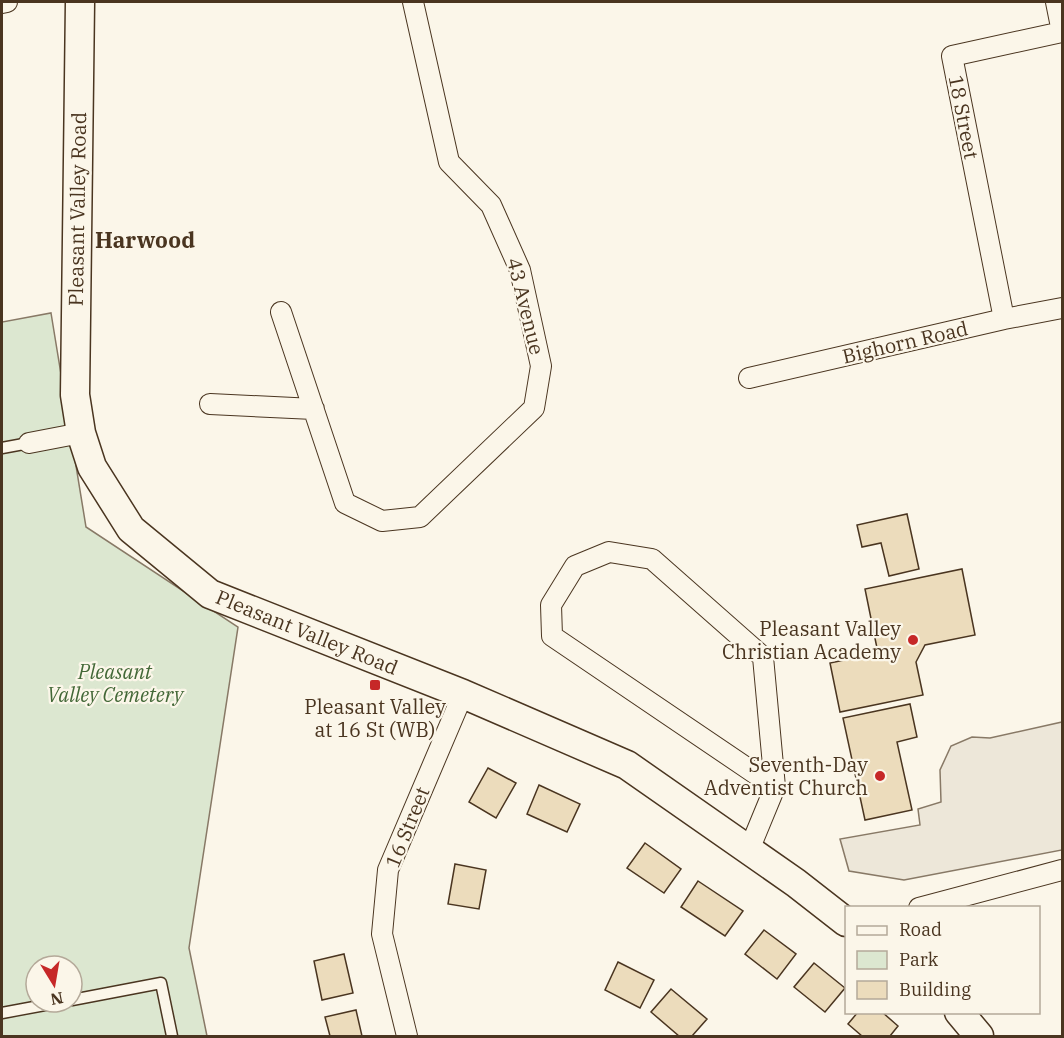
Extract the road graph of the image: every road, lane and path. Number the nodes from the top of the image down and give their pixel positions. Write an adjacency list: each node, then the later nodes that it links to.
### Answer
1 (7, 2): 5 (street)
2 (80, 2): 13 (street, Pleasant Valley Road)
3 (413, 2): 12 (street, 43 Avenue)
4 (1056, 2): 6 (street, 18 Street)
5 (2, 3)
6 (1062, 32): 9 (street, 18 Street)
7 (1062, 308): 9 (street, Bighorn Road)
8 (281, 312): 12 (street, 43 Avenue)
9 (1004, 319): 10 (street, Bighorn Road)
10 (749, 378)
11 (210, 404): 12 (street)
12 (314, 409)
13 (81, 433): 14 (street); 16 (street, Pleasant Valley Road)
14 (29, 443): 15 (lane)
15 (2, 448)
16 (464, 694): 18 (street, Pleasant Valley Road); 27 (street, 16 Street)
17 (775, 787): 17 (street); 18 (street)
18 (749, 850): 21 (street, Pleasant Valley Road)
19 (1062, 870): 20 (street)
20 (927, 906)
21 (845, 921)
22 (84, 998): 26 (lane)
23 (24, 1009): 24 (lane)
24 (2, 1013)
25 (961, 1014): 28 (street)
26 (172, 1036)
27 (407, 1036)
28 (978, 1036)

